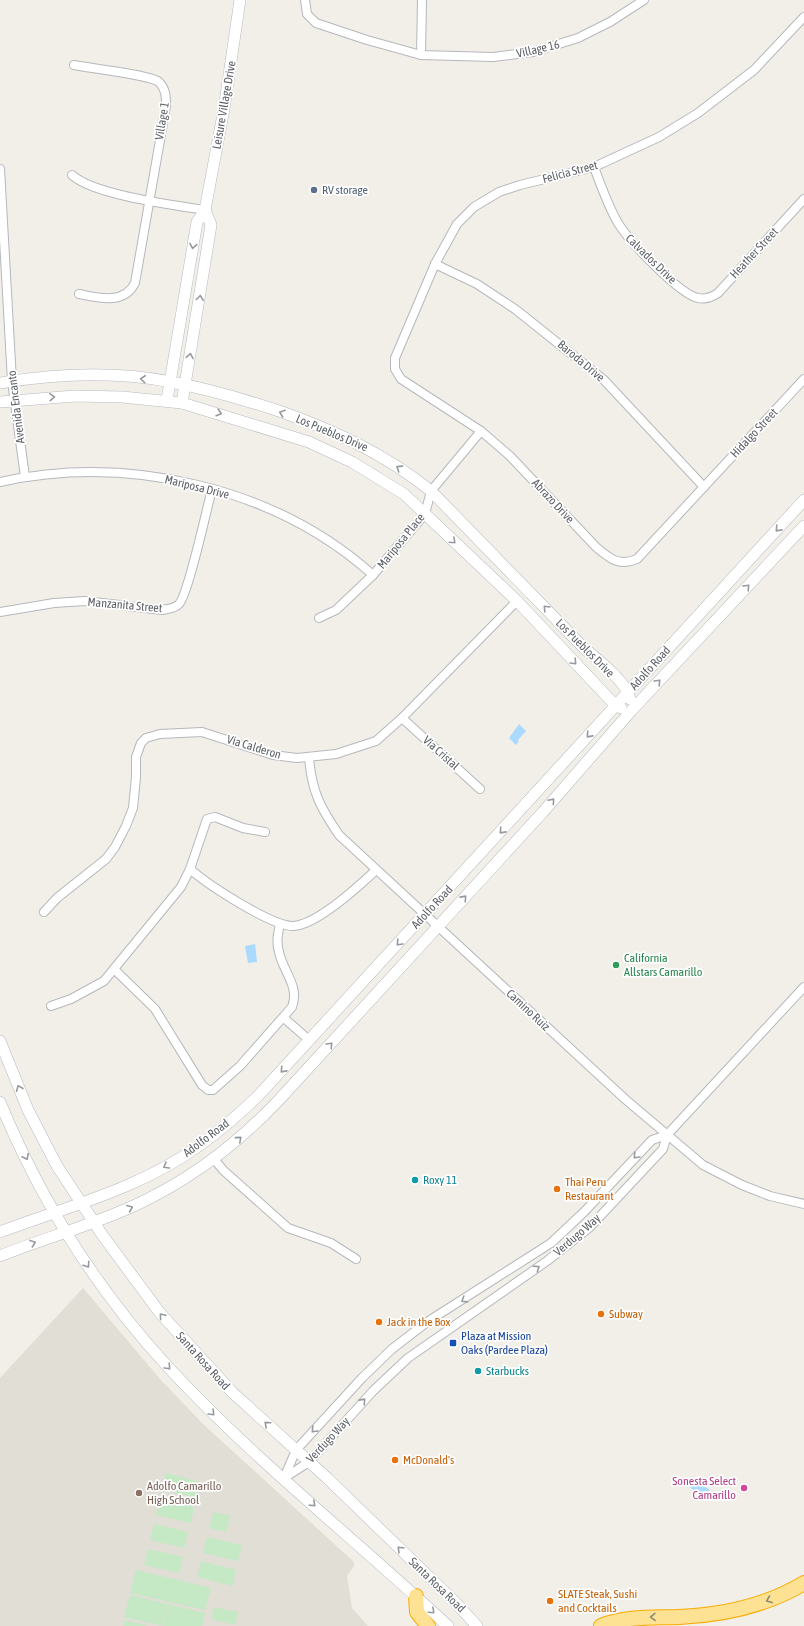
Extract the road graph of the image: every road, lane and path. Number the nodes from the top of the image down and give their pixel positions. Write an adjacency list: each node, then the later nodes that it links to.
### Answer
1 (240, 0): 14 (street, Leisure Village Drive)
2 (305, 0): 6 (street, Village 16)
3 (422, 0): 6 (street)
4 (644, 0): 6 (street, Village 16)
5 (804, 17): 8 (street, Felicia Street)
6 (422, 55)
7 (74, 65): 13 (street, Village 1)
8 (594, 167): 15 (street, Felicia Street); 17 (street, Calvados Drive)
9 (0, 169): 11 (street, Avenida Encanto)
10 (72, 175): 13 (street)
11 (1, 195): 18 (street, Avenida Encanto)
12 (804, 199): 17 (street, Heather Street)
13 (148, 200): 14 (street); 16 (street, Village 1)
14 (205, 210): 19 (street, Leisure Village Drive, one-way to 19); 20 (street, Leisure Village Drive, one-way to 14)
15 (435, 264): 21 (street, Felicia Street); 34 (street, Baroda Drive)
16 (79, 294)
17 (699, 298)
18 (4, 308): 23 (street, Avenida Encanto)
19 (180, 325): 20 (street); 24 (street, Leisure Village Drive)
20 (195, 328): 26 (street, Leisure Village Drive, one-way to 20)
21 (395, 369): 31 (street, Abrazo Drive)
22 (804, 379): 34 (street, Hidalgo Street)
23 (12, 381): 24 (street, Los Pueblos Drive, one-way to 23); 25 (street, Los Pueblos Drive); 27 (street, Avenida Encanto)
24 (170, 381): 26 (street, Los Pueblos Drive); 28 (street, Leisure Village Drive)
25 (0, 383)
26 (185, 385): 30 (street, Leisure Village Drive); 36 (street, Los Pueblos Drive, one-way to 26)
27 (14, 400): 28 (street, Los Pueblos Drive, one-way to 28); 29 (street, Los Pueblos Drive); 32 (street, Avenida Encanto)
28 (167, 400): 30 (street, Los Pueblos Drive)
29 (0, 402)
30 (182, 403): 38 (street, Los Pueblos Drive, one-way to 38)
31 (481, 431): 34 (street, Abrazo Drive); 36 (street, Mariposa Place)
32 (25, 477): 33 (street, Mariposa Drive); 35 (street, Mariposa Drive)
33 (0, 482)
34 (704, 487)
35 (212, 489): 40 (street, Mariposa Drive); 42 (street, Manzanita Street)
36 (431, 491): 38 (street, Mariposa Place); 44 (street, Los Pueblos Drive, one-way to 36)
37 (804, 500): 44 (street, Adolfo Road, one-way to 44)
38 (425, 514): 40 (street, Mariposa Place); 41 (street, Los Pueblos Drive, one-way to 41)
39 (804, 526): 46 (street, Adolfo Road, one-way to 39)
40 (373, 575): 43 (street, Mariposa Place)
41 (517, 601): 45 (street, Los Pueblos Drive, one-way to 45); 47 (street, Via Calderon)
42 (0, 612)
43 (319, 618)
44 (628, 692): 45 (street, Adolfo Road); 46 (street)
45 (616, 706): 46 (street, Los Pueblos Drive); 54 (street, Adolfo Road, one-way to 54)
46 (631, 711): 56 (street, Adolfo Road, one-way to 46)
47 (402, 718): 48 (street, Via Calderon); 49 (street, Via Cristal)
48 (309, 758): 52 (street, Camino Ruiz); 53 (street, Via Calderon)
49 (480, 789)
50 (266, 832): 51 (street)
51 (190, 870): 55 (street); 57 (street)
52 (376, 870): 54 (street, Camino Ruiz); 55 (street)
53 (44, 912)
54 (425, 915): 56 (street, Camino Ruiz); 61 (street, Adolfo Road, one-way to 61)
55 (280, 924): 60 (street)
56 (438, 927): 64 (street, Camino Ruiz); 65 (street, Adolfo Road, one-way to 56)
57 (114, 969): 59 (street); 60 (street)
58 (804, 987): 64 (street, Verdugo Way)
59 (51, 1006)
60 (284, 1018): 61 (street)
61 (309, 1040): 66 (street, Adolfo Road, one-way to 66)
62 (0, 1041): 66 (street, Santa Rosa Road, one-way to 62)
63 (0, 1102): 68 (street, Santa Rosa Road, one-way to 68)
64 (667, 1135): 67 (street, Camino Ruiz); 74 (street, Verdugo Way, one-way to 74); 75 (street, Verdugo Way, one-way to 64)
65 (214, 1159): 69 (street, Adolfo Road, one-way to 65); 73 (street)
66 (81, 1203): 68 (street, Adolfo Road); 69 (street, Santa Rosa Road)
67 (804, 1204)
68 (55, 1212): 70 (street, Adolfo Road); 71 (street, Santa Rosa Road)
69 (94, 1222): 71 (street, Adolfo Road); 74 (street, Santa Rosa Road, one-way to 69)
70 (0, 1232)
71 (66, 1232): 72 (street, Adolfo Road, one-way to 71); 76 (street, Santa Rosa Road, one-way to 76)
72 (0, 1256)
73 (356, 1259)
74 (296, 1450): 75 (street, Santa Rosa Road); 76 (street, Verdugo Way)
75 (309, 1462): 76 (street, Verdugo Way); 81 (street, Santa Rosa Road, one-way to 75)
76 (284, 1478): 78 (street, Santa Rosa Road, one-way to 78)
77 (804, 1583): 82 (highway, one-way to 82)
78 (416, 1596): 79 (highway); 80 (street, Santa Rosa Road, one-way to 80)
79 (428, 1626)
80 (448, 1626)
81 (477, 1626)
82 (601, 1626)

